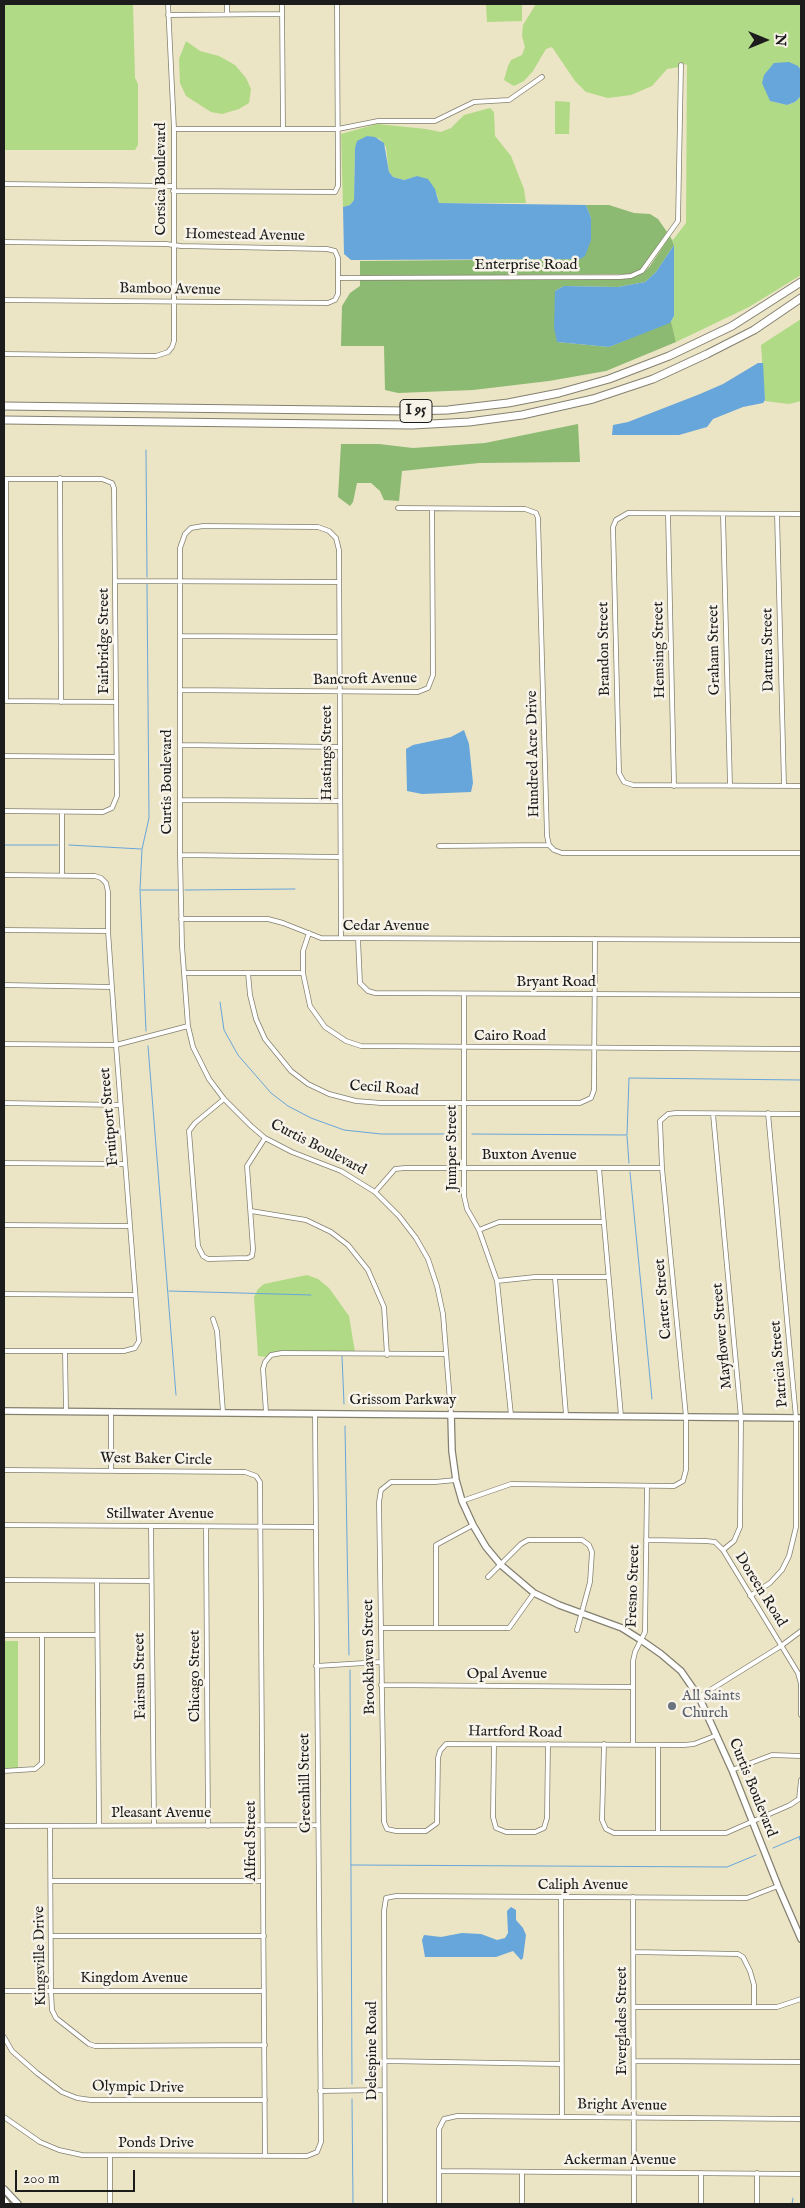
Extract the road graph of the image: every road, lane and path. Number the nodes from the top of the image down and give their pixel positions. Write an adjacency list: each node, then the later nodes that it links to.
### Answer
1 (168, 4): 7 (street, Corsica Boulevard)
2 (227, 4): 5 (street)
3 (282, 4): 6 (street)
4 (338, 4): 12 (street)
5 (227, 13): 6 (street); 7 (street)
6 (282, 14): 11 (street)
7 (168, 15): 10 (street, Corsica Boulevard)
8 (681, 64): 17 (street, Enterprise Road)
9 (542, 77): 12 (street)
10 (174, 129): 11 (street); 14 (street, Corsica Boulevard)
11 (283, 129): 12 (street)
12 (338, 129): 14 (street)
13 (4, 184): 14 (street)
14 (173, 189): 16 (street, Corsica Boulevard)
15 (4, 242): 16 (street, Homestead Avenue)
16 (173, 244): 17 (street, Homestead Avenue); 21 (street, Corsica Boulevard)
17 (338, 278): 21 (street, Bamboo Avenue)
18 (801, 282): 23 (highway, I 95)
19 (801, 298): 24 (highway, I 95)
20 (4, 300): 21 (street, Bamboo Avenue)
21 (174, 302): 22 (street, Corsica Boulevard)
22 (4, 354)
23 (4, 406)
24 (4, 420)
25 (60, 478): 26 (street); 35 (street, Fairbridge Street); 42 (street)
26 (5, 479): 41 (street)
27 (398, 508): 28 (street)
28 (432, 509): 40 (street, Bancroft Avenue); 56 (street, Hundred Acre Drive)
29 (668, 514): 32 (street); 48 (street, Hemsing Street); 48 (street, Brandon Street)
30 (777, 514): 31 (street); 32 (street); 50 (street, Datura Street)
31 (801, 514)
32 (723, 515): 49 (street, Graham Street)
33 (185, 534): 34 (street, Curtis Boulevard); 36 (street, Hastings Street)
34 (180, 580): 35 (street); 36 (street); 37 (street, Curtis Boulevard)
35 (116, 581): 43 (street, Fairbridge Street)
36 (339, 582): 38 (street, Hastings Street)
37 (180, 636): 38 (street); 39 (street, Curtis Boulevard)
38 (339, 637): 40 (street, Hastings Street)
39 (180, 690): 40 (street, Bancroft Avenue); 44 (street, Curtis Boulevard)
40 (339, 692): 45 (street, Hastings Street)
41 (5, 701): 42 (street)
42 (61, 702): 43 (street)
43 (116, 702): 47 (street, Fairbridge Street)
44 (180, 745): 45 (street); 52 (street, Curtis Boulevard)
45 (340, 747): 53 (street, Hastings Street)
46 (4, 756): 47 (street)
47 (116, 757): 55 (street, Fairbridge Street)
48 (674, 786): 49 (street)
49 (730, 786): 50 (street)
50 (784, 786): 51 (street)
51 (801, 786)
52 (181, 800): 53 (street); 59 (street, Curtis Boulevard)
53 (340, 801): 60 (street, Hastings Street)
54 (4, 811): 55 (street)
55 (62, 812): 62 (street)
56 (548, 845): 57 (street); 58 (street)
57 (439, 846)
58 (801, 853)
59 (180, 855): 60 (street); 63 (street, Curtis Boulevard)
60 (340, 857): 67 (street, Hastings Street)
61 (4, 875): 62 (street)
62 (62, 876): 65 (street, Fruitport Street)
63 (181, 919): 66 (street, Cedar Avenue); 71 (street, Curtis Boulevard)
64 (4, 930): 65 (street)
65 (108, 931): 75 (street, Fruitport Street)
66 (309, 933): 67 (street, Cedar Avenue); 73 (street, Cairo Road)
67 (341, 938): 68 (street, Cedar Avenue)
68 (358, 938): 69 (street, Cedar Avenue); 76 (street, Bryant Road)
69 (595, 939): 70 (street, Cedar Avenue); 77 (street)
70 (801, 940)
71 (184, 973): 72 (street); 79 (street, Curtis Boulevard)
72 (248, 973): 73 (street); 87 (street, Cecil Road)
73 (303, 973): 82 (street, Cairo Road)
74 (4, 985): 75 (street)
75 (112, 986): 81 (street, Fruitport Street)
76 (464, 994): 77 (street, Bryant Road); 82 (street, Jumper Street)
77 (594, 994): 78 (street, Bryant Road); 83 (street)
78 (801, 995)
79 (188, 1026): 81 (street); 85 (street, Curtis Boulevard)
80 (4, 1044): 81 (street)
81 (116, 1045): 88 (street, Fruitport Street)
82 (464, 1048): 83 (street, Cairo Road); 87 (street, Jumper Street)
83 (593, 1049): 84 (street, Cairo Road); 87 (street, Cecil Road)
84 (801, 1049)
85 (224, 1099): 92 (street, Curtis Boulevard); 99 (street)
86 (4, 1103): 88 (street)
87 (464, 1103): 95 (street, Jumper Street)
88 (120, 1105): 94 (street, Fruitport Street)
89 (768, 1113): 90 (street); 91 (street); 126 (street, Patricia Street)
90 (713, 1114): 97 (street, Carter Street); 125 (street, Mayflower Street)
91 (801, 1114)
92 (266, 1138): 98 (street, Curtis Boulevard); 99 (street)
93 (4, 1163): 94 (street)
94 (125, 1164): 102 (street, Fruitport Street)
95 (464, 1167): 96 (street, Buxton Avenue); 98 (street, Buxton Avenue); 103 (street, Jumper Street)
96 (599, 1168): 97 (street, Buxton Avenue); 100 (street)
97 (662, 1168): 124 (street, Carter Street)
98 (374, 1192): 112 (street, Curtis Boulevard)
99 (251, 1211): 113 (street)
100 (604, 1222): 103 (street); 105 (street)
101 (4, 1225): 102 (street)
102 (130, 1226): 108 (street, Fruitport Street)
103 (479, 1230): 106 (street, Jumper Street)
104 (555, 1278): 105 (street); 106 (street); 122 (street)
105 (608, 1278): 123 (street)
106 (498, 1281): 121 (street, Jumper Street)
107 (4, 1294): 108 (street)
108 (135, 1295): 111 (street, Fruitport Street)
109 (213, 1319): 117 (street)
110 (4, 1350): 111 (street)
111 (65, 1351): 115 (street)
112 (446, 1354): 113 (street); 120 (street, Curtis Boulevard)
113 (387, 1355): 118 (street)
114 (4, 1411): 115 (main road, Grissom Parkway)
115 (66, 1411): 116 (main road, Grissom Parkway)
116 (111, 1412): 117 (main road, Grissom Parkway); 128 (street)
117 (222, 1412): 118 (main road, Grissom Parkway)
118 (266, 1412): 119 (main road, Grissom Parkway)
119 (315, 1413): 120 (main road, Grissom Parkway); 137 (street, Greenhill Street)
120 (451, 1414): 121 (main road, Grissom Parkway); 129 (main road, Curtis Boulevard)
121 (511, 1415): 122 (main road, Grissom Parkway)
122 (566, 1415): 123 (main road, Grissom Parkway)
123 (621, 1416): 124 (main road, Grissom Parkway)
124 (686, 1417): 125 (main road, Grissom Parkway); 130 (street, Carter Street)
125 (741, 1418): 126 (main road, Grissom Parkway); 139 (street, Mayflower Street)
126 (799, 1418): 146 (street, Patricia Street)
127 (4, 1470): 128 (street, West Baker Circle)
128 (111, 1470): 136 (street, West Baker Circle)
129 (456, 1480): 131 (main road, Curtis Boulevard); 148 (street, Brookhaven Street)
130 (647, 1486): 131 (street); 138 (street, Fresno Street)
131 (462, 1500): 133 (main road, Curtis Boulevard)
132 (4, 1525): 134 (street, Stillwater Avenue)
133 (473, 1525): 140 (main road, Curtis Boulevard); 149 (street)
134 (151, 1526): 135 (street, Stillwater Avenue); 144 (street, Fairsun Street)
135 (206, 1527): 136 (street, Stillwater Avenue); 178 (street, Chicago Street)
136 (261, 1527): 137 (street, Stillwater Avenue); 179 (street, Alfred Street)
137 (315, 1527): 158 (street, Greenhill Street)
138 (646, 1540): 139 (street, Doreen Road); 155 (street, Fresno Street)
139 (723, 1550): 146 (street, Doreen Road)
140 (501, 1565): 141 (street); 145 (main road, Curtis Boulevard); 147 (street)
141 (488, 1577)
142 (4, 1580): 143 (street)
143 (97, 1581): 144 (street); 154 (street)
144 (151, 1581): 177 (street, Fairsun Street)
145 (534, 1593): 147 (main road, Curtis Boulevard); 149 (street)
146 (750, 1596): 156 (street, Doreen Road)
147 (582, 1614): 150 (street); 155 (main road, Curtis Boulevard)
148 (381, 1628): 149 (street); 157 (street, Brookhaven Street)
149 (436, 1628)
150 (577, 1630)
151 (801, 1631): 156 (street)
152 (4, 1635): 153 (street)
153 (42, 1636): 154 (street); 170 (street)
154 (97, 1636): 174 (street)
155 (642, 1640): 160 (street, Fresno Street); 161 (main road, Curtis Boulevard)
156 (781, 1646): 161 (street); 162 (street, Doreen Road)
157 (381, 1662): 158 (street); 159 (street, Brookhaven Street)
158 (316, 1666): 180 (street, Greenhill Street)
159 (382, 1685): 160 (street, Opal Avenue); 181 (street, Brookhaven Street)
160 (633, 1687): 167 (street, Fresno Street)
161 (699, 1697): 163 (main road, Curtis Boulevard)
162 (801, 1715)
163 (717, 1735): 168 (street, Hartford Road); 171 (main road, Curtis Boulevard)
164 (494, 1744): 165 (street, Hartford Road); 165 (street); 181 (street, Hartford Road)
165 (548, 1744): 166 (street, Hartford Road)
166 (604, 1744): 167 (street, Hartford Road); 182 (street)
167 (633, 1744): 168 (street, Hartford Road)
168 (658, 1745): 182 (street)
169 (801, 1756): 171 (street)
170 (4, 1770)
171 (732, 1770): 173 (main road, Curtis Boulevard)
172 (801, 1780): 173 (street)
173 (753, 1821): 182 (street); 185 (main road, Curtis Boulevard)
174 (99, 1825): 176 (street, Pleasant Avenue); 177 (street, Pleasant Avenue)
175 (4, 1826): 176 (street, Pleasant Avenue)
176 (50, 1826): 183 (street, Kingsville Drive)
177 (154, 1826): 178 (street, Pleasant Avenue)
178 (208, 1826): 179 (street, Pleasant Avenue)
179 (263, 1826): 180 (street, Pleasant Avenue); 184 (street, Alfred Street)
180 (318, 1826): 207 (street, Greenhill Street)
181 (387, 1829)
182 (658, 1833)
183 (51, 1881): 184 (street); 190 (street, Kingsville Drive)
184 (263, 1881): 191 (street, Alfred Street)
185 (778, 1886): 187 (street, Caliph Avenue); 189 (main road, Curtis Boulevard)
186 (561, 1897): 187 (street, Caliph Avenue); 188 (street, Caliph Avenue); 205 (street)
187 (634, 1897): 193 (street, Everglades Street)
188 (386, 1898): 202 (street, Delespine Road)
189 (800, 1931): 192 (main road, Curtis Boulevard)
190 (52, 1936): 191 (street); 194 (street, Kingsville Drive)
191 (264, 1936): 195 (street, Alfred Street)
192 (801, 1939)
193 (634, 1952): 198 (street, Everglades Street); 199 (street)
194 (52, 1990): 195 (street, Kingdom Avenue); 196 (street, Kingdom Avenue); 201 (street, Kingsville Drive)
195 (264, 1990): 201 (street, Alfred Street)
196 (4, 1991)
197 (801, 1999): 199 (street)
198 (634, 2007): 199 (street); 203 (street, Everglades Street)
199 (754, 2007)
200 (4, 2037): 208 (street, Olympic Drive)
201 (264, 2045): 208 (street, Alfred Street)
202 (384, 2061): 205 (street); 206 (street, Delespine Road)
203 (634, 2062): 204 (street); 211 (street, Everglades Street)
204 (801, 2062)
205 (561, 2064): 210 (street)
206 (384, 2090): 207 (street); 227 (street, Delespine Road)
207 (320, 2091): 213 (street, Greenhill Street)
208 (265, 2100): 214 (street, Alfred Street)
209 (4, 2117): 215 (street, Ponds Drive)
210 (562, 2117): 211 (street, Bright Avenue); 216 (street, Bright Avenue)
211 (634, 2118): 212 (street, Bright Avenue); 218 (street, Everglades Street)
212 (801, 2119)
213 (317, 2152): 214 (street, Ponds Drive)
214 (265, 2155): 215 (street, Ponds Drive)
215 (110, 2156): 226 (street)
216 (439, 2171): 217 (street, Ackerman Avenue); 228 (street)
217 (522, 2172): 218 (street, Ackerman Avenue); 229 (street)
218 (634, 2173): 219 (street, Ackerman Avenue); 230 (street, Everglades Street)
219 (701, 2173): 220 (street, Ackerman Avenue); 231 (street)
220 (757, 2174): 221 (street, Ackerman Avenue); 232 (street)
221 (801, 2174)
222 (4, 2189): 225 (main road)
223 (4, 2200): 224 (main road)
224 (7, 2204)
225 (18, 2204)
226 (110, 2204)
227 (385, 2204)
228 (439, 2204)
229 (522, 2204)
230 (634, 2204)
231 (701, 2204)
232 (757, 2204)

